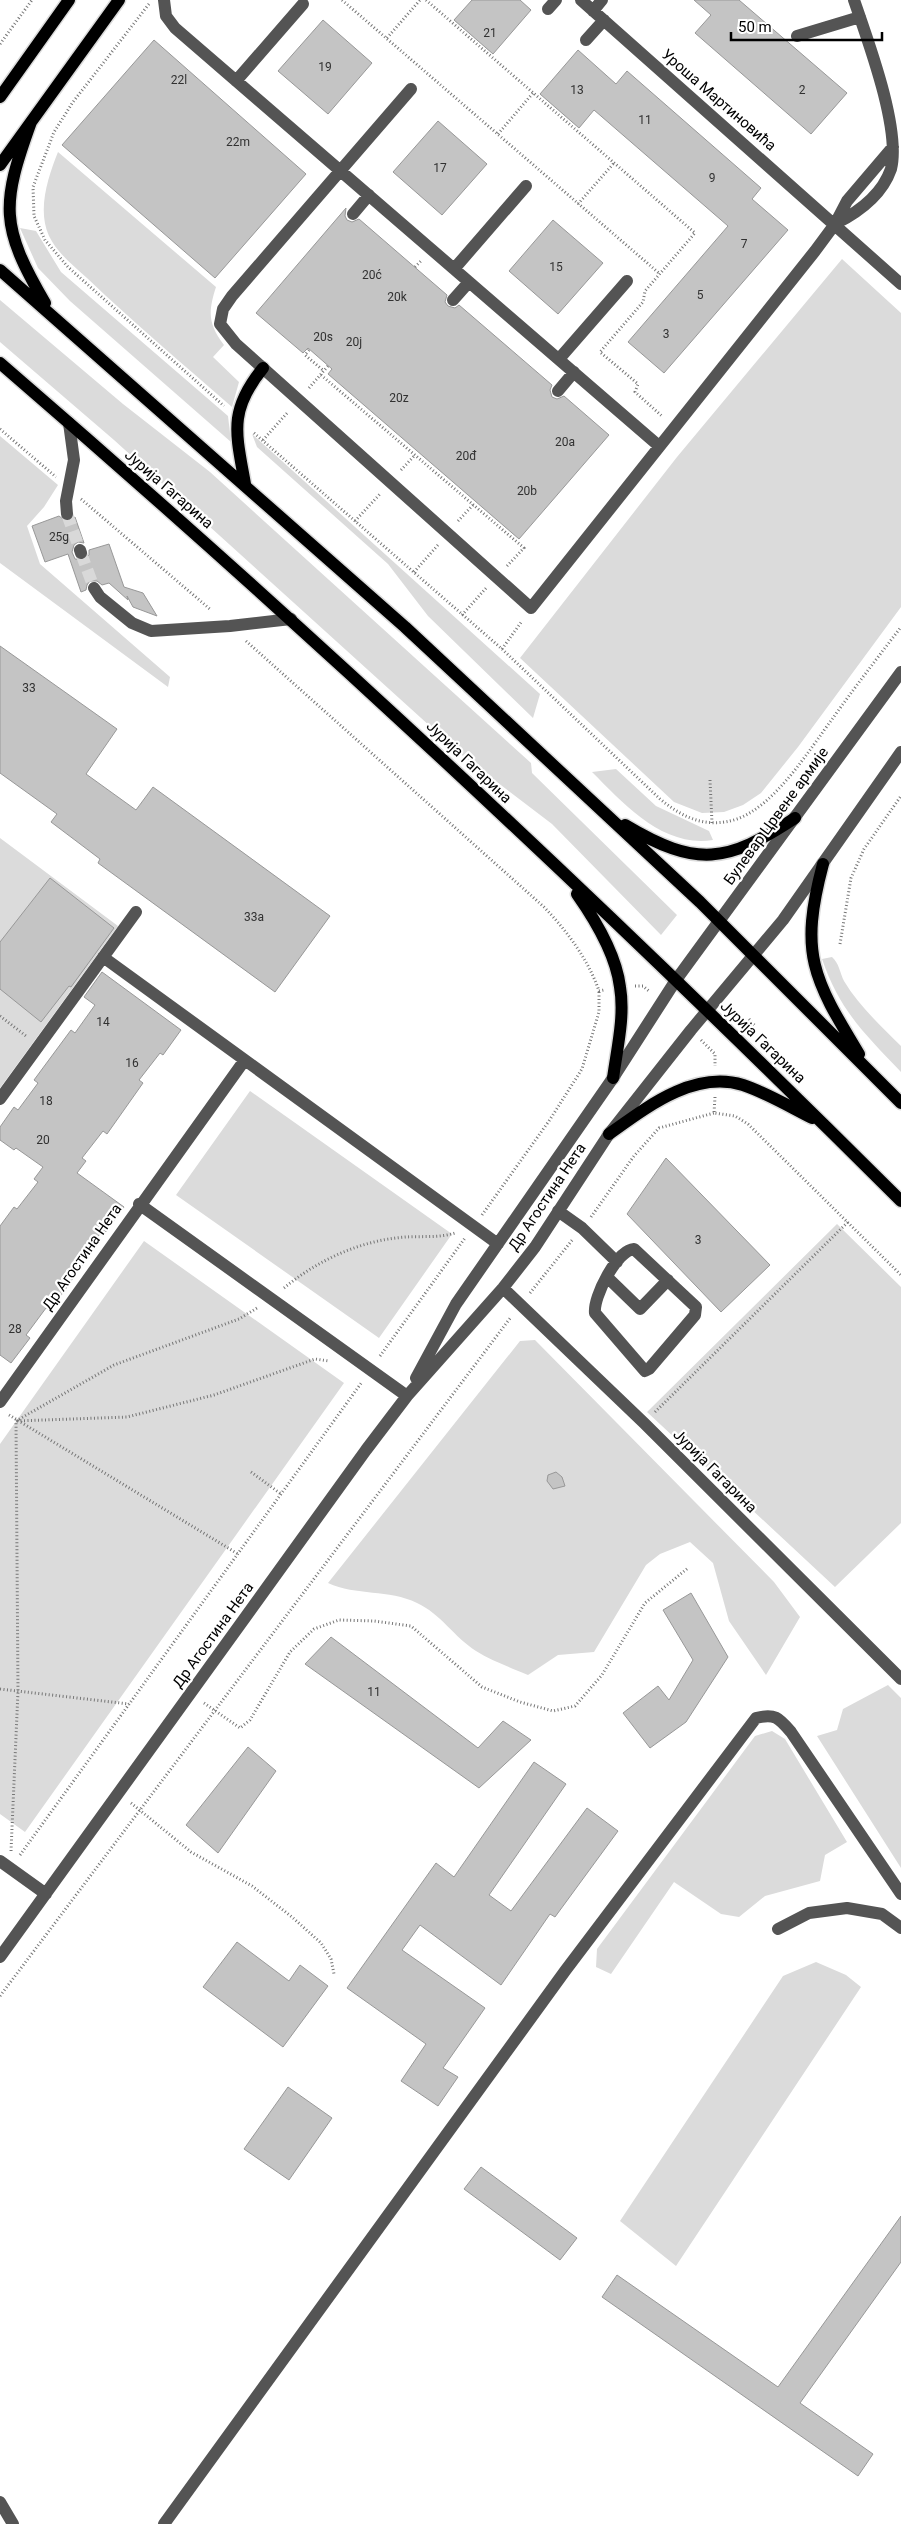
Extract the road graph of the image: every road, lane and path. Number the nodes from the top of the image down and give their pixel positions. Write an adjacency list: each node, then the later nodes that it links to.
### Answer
1 (32, 0): 19 (path)
2 (69, 0): 23 (main road)
3 (119, 0): 24 (main road)
4 (152, 0): 49 (path)
5 (164, 0): 20 (street)
6 (342, 0): 17 (path)
7 (420, 0): 17 (path)
8 (426, 0): 22 (path)
9 (581, 0): 13 (street, Уроша Мартиновића)
10 (602, 0): 13 (street)
11 (854, 0): 14 (street)
12 (304, 4): 20 (street)
13 (593, 11): 15 (street, Уроша Мартиновића)
14 (860, 17): 16 (street); 26 (street)
15 (604, 20): 18 (street); 34 (street, Уроша Мартиновића)
16 (797, 36)
17 (387, 38): 25 (path)
18 (586, 40)
19 (0, 44)
20 (236, 81): 29 (street)
21 (412, 89): 29 (street)
22 (532, 94): 25 (path); 27 (path)
23 (0, 97)
24 (31, 122): 28 (main road); 42 (main road)
25 (498, 134): 32 (path)
26 (893, 147): 34 (street); 34 (street)
27 (614, 163): 32 (path); 37 (path)
28 (0, 165)
29 (340, 170): 31 (street); 46 (street)
30 (526, 186): 35 (street)
31 (369, 195): 33 (street); 35 (street)
32 (578, 204): 37 (path)
33 (353, 214)
34 (836, 224): 40 (street, Уроша Мартиновића); 54 (street)
35 (454, 269): 39 (street)
36 (0, 270): 42 (main road)
37 (660, 274): 50 (path)
38 (627, 281): 44 (street)
39 (469, 282): 41 (street); 44 (street)
40 (901, 284)
41 (453, 300)
42 (52, 314): 55 (main road)
43 (309, 350): 58 (path)
44 (559, 359): 47 (street)
45 (0, 363): 51 (main road, Јурија Гагарина)
46 (263, 368): 55 (main road); 60 (street)
47 (574, 372): 48 (street); 54 (street)
48 (558, 391)
49 (229, 411)
50 (665, 418)
51 (69, 423): 56 (street); 61 (main road, Јурија Гагарина)
52 (0, 429): 56 (path)
53 (250, 429): 64 (path)
54 (660, 446): 60 (street)
55 (245, 484): 69 (main road)
56 (69, 488): 57 (street); 62 (path)
57 (67, 514)
58 (524, 548)
59 (94, 588): 62 (street)
60 (531, 608): 64 (path)
61 (291, 619): 62 (street); 73 (main road, Јурија Гагарина)
62 (230, 626): 81 (path)
63 (901, 627): 71 (path)
64 (502, 649): 71 (path)
65 (901, 672): 70 (street, Булевар Црвене армије)
66 (901, 752): 72 (street)
67 (710, 780): 71 (path)
68 (901, 796): 76 (path)
69 (608, 815): 70 (main road); 75 (main road)
70 (795, 818): 75 (street, Булевар Црвене армије)
71 (712, 823)
72 (823, 864): 78 (street); 88 (main road)
73 (562, 871): 79 (main road, Јурија Гагарина); 80 (main road)
74 (136, 912): 77 (street)
75 (719, 921): 78 (main road); 79 (street, Булевар Црвене армије)
76 (840, 944)
77 (103, 957): 86 (street); 87 (street, Др Агостина Нета)
78 (754, 957): 82 (street); 88 (main road)
79 (676, 980): 82 (main road, Јурија Гагарина); 89 (street, Др Агостина Нета)
80 (621, 988): 81 (path); 89 (main road)
81 (599, 991): 101 (path)
82 (707, 1010): 95 (main road, Јурија Гагарина); 96 (street, Др Агостина Нета)
83 (0, 1016): 86 (path)
84 (749, 1019): 85 (path)
85 (755, 1026)
86 (39, 1046): 92 (street)
87 (244, 1061): 98 (street, Др Агостина Нета); 101 (street, Др Агостина Нета)
88 (869, 1071): 91 (main road)
89 (612, 1078): 103 (street, Др Агостина Нета)
90 (715, 1082): 94 (path); 95 (main road); 96 (main road)
91 (895, 1091): 93 (main road)
92 (0, 1099)
93 (901, 1102)
94 (714, 1112): 100 (path); 102 (path)
95 (823, 1123): 97 (main road, Јурија Гагарина)
96 (609, 1134): 99 (street, Др Агостина Нета)
97 (901, 1201)
98 (139, 1204): 109 (street, Др Агостина Нета); 114 (street, Др Агостина Нета)
99 (558, 1211): 102 (street); 108 (street, Др Агостина Нета)
100 (848, 1222): 105 (path); 116 (path)
101 (474, 1226): 103 (street, Др Агостина Нета); 109 (path); 112 (path)
102 (582, 1228): 104 (street); 110 (path)
103 (498, 1244): 113 (street, Др Агостина Нета)
104 (617, 1262): 106 (street); 107 (street)
105 (901, 1275)
106 (607, 1278): 107 (street); 107 (street)
107 (668, 1280)
108 (503, 1288): 110 (street, Јурија Гагарина); 113 (street, Др Агостина Нета)
109 (272, 1298): 112 (street, Др Агостина Нета); 115 (path)
110 (521, 1304): 116 (street, Јурија Гагарина); 126 (path)
111 (334, 1362): 115 (path)
112 (371, 1369): 113 (street, Др Агостина Нета); 118 (path)
113 (407, 1396): 124 (street, Др Агостина Нета)
114 (3, 1407): 115 (path)
115 (16, 1421): 119 (path); 123 (path)
116 (644, 1423): 121 (street, Јурија Гагарина)
117 (251, 1472): 118 (path)
118 (281, 1494): 119 (path)
119 (238, 1554): 125 (path)
120 (688, 1568): 126 (path)
121 (901, 1679)
122 (0, 1689): 123 (path)
123 (18, 1691): 125 (path); 129 (path)
124 (191, 1694): 126 (path); 127 (street, Др Агостина Нета)
125 (129, 1704): 129 (path)
126 (214, 1710): 128 (path)
127 (118, 1794): 128 (path); 130 (street, Др Агостина Нета)
128 (139, 1810): 135 (path); 136 (path)
129 (5, 1865): 130 (street)
130 (46, 1894): 134 (street, Др Агостина Нета)
131 (901, 1894): 139 (street)
132 (899, 1921): 133 (street)
133 (778, 1930)
134 (0, 1957)
135 (334, 1974)
136 (0, 1996)
137 (0, 2502): 138 (street)
138 (13, 2524)
139 (164, 2524)

